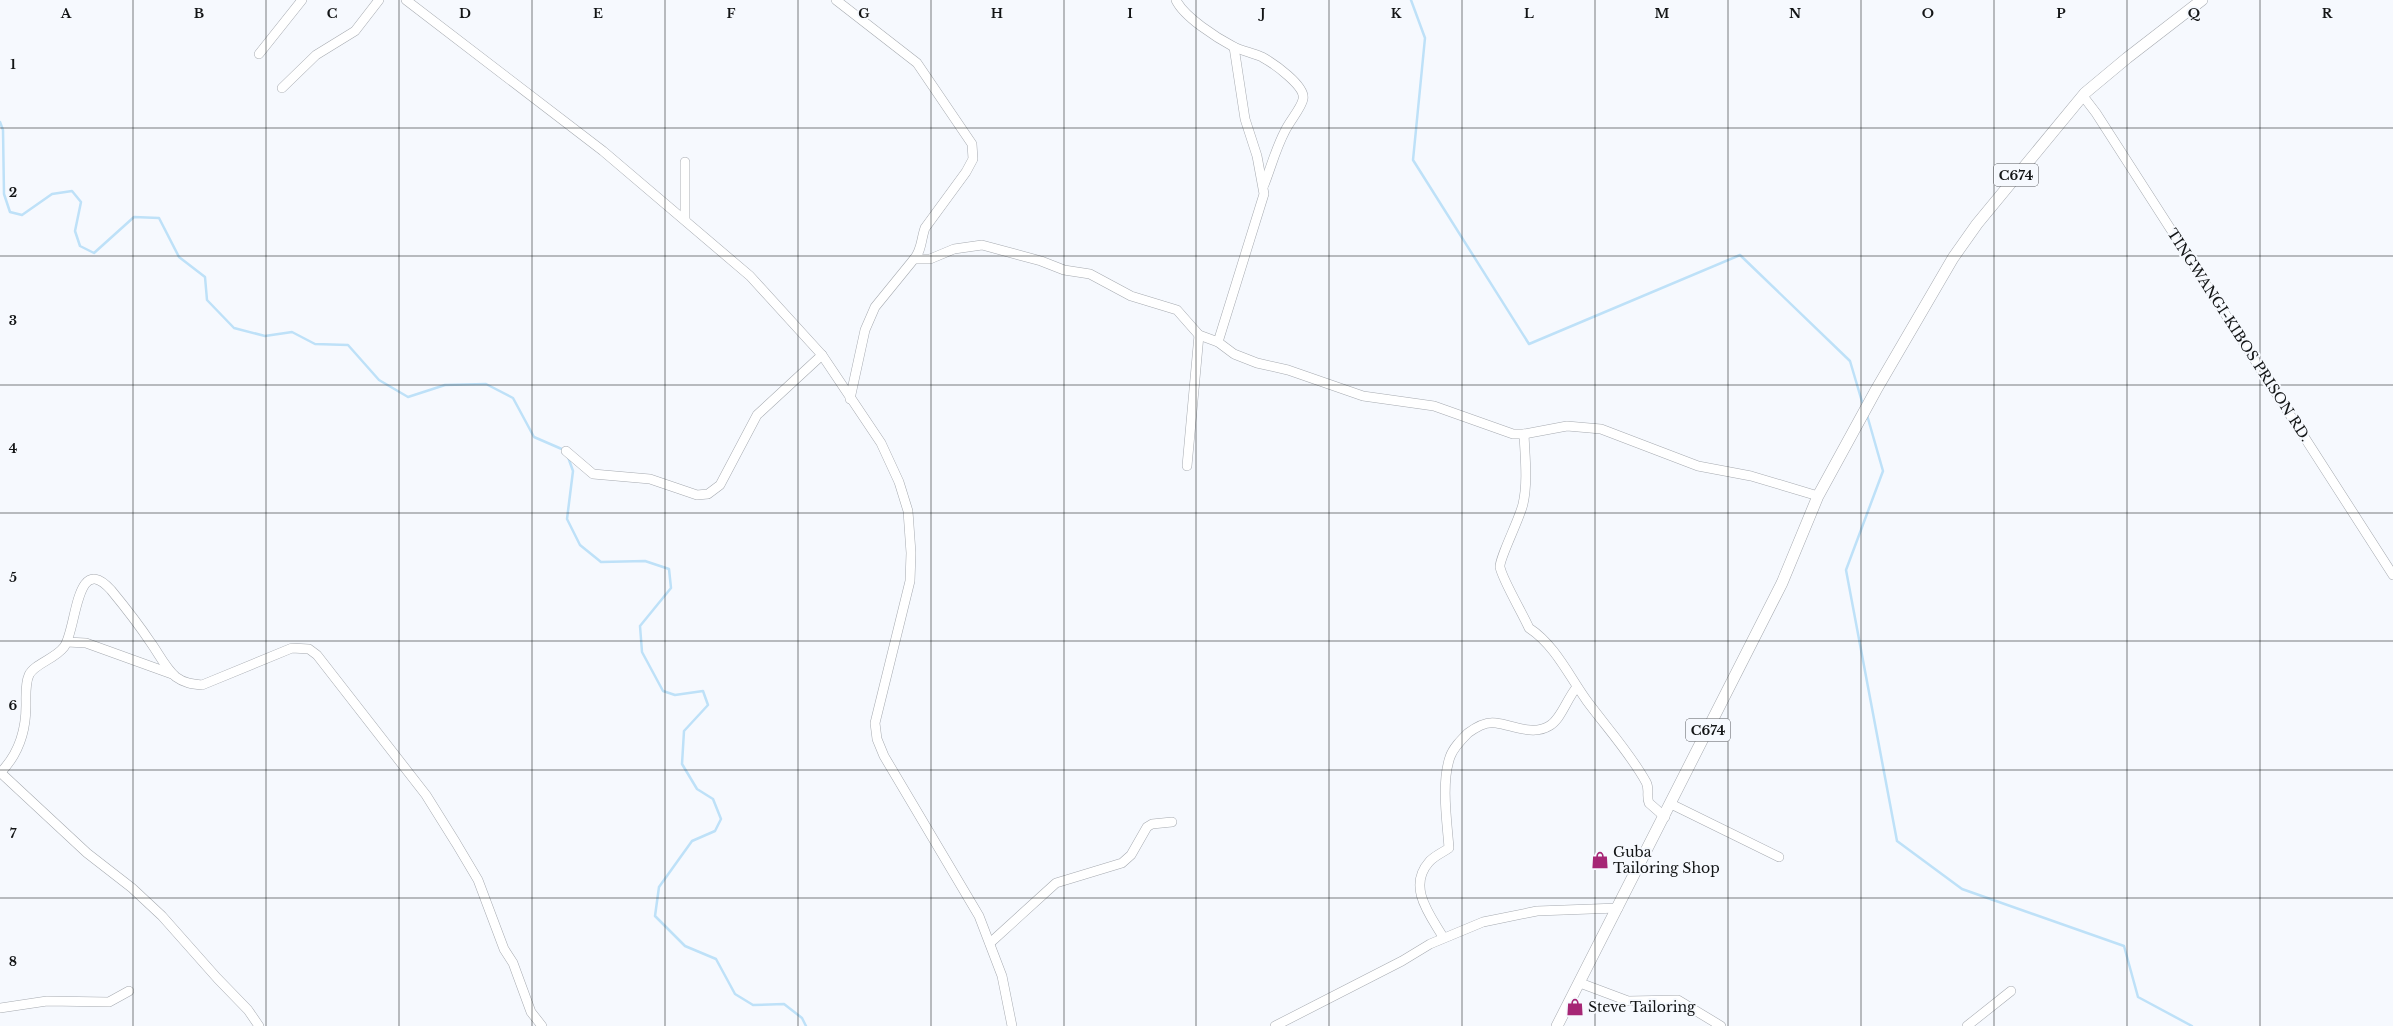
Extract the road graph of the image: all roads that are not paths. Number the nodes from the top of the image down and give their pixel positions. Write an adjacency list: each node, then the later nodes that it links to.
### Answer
1 (302, 0): 8 (street)
2 (379, 0): 9 (street)
3 (407, 0): 13 (street)
4 (836, 0): 14 (street)
5 (1176, 0): 7 (street)
6 (2202, 0): 10 (main road, C674)
7 (1234, 47): 12 (street); 12 (street)
8 (259, 54)
9 (282, 88)
10 (2083, 96): 22 (main road, C674); 23 (street, TINGWANGI-KIBOS PRISON RD.)
11 (686, 162): 13 (street)
12 (1263, 186): 16 (street)
13 (685, 219): 17 (street)
14 (914, 259): 15 (street); 18 (street)
15 (1200, 335): 16 (street); 21 (street)
16 (1218, 342): 19 (street)
17 (822, 355): 18 (street); 20 (street)
18 (850, 399): 34 (street)
19 (1524, 434): 22 (street); 26 (street)
20 (566, 451)
21 (1186, 466)
22 (1818, 496): 28 (main road, C674)
23 (2393, 575)
24 (67, 642): 25 (street); 25 (street); 27 (street)
25 (172, 674): 40 (street)
26 (1577, 687): 29 (street); 33 (street)
27 (0, 773): 39 (street)
28 (1671, 804): 29 (main road, C674); 31 (street)
29 (1665, 817): 32 (main road, C674)
30 (1172, 822): 34 (street)
31 (1779, 857)
32 (1618, 908): 33 (street); 35 (main road, C674)
33 (1443, 938): 42 (street)
34 (990, 944): 41 (street)
35 (1580, 982): 43 (main road, C674); 44 (street)
36 (129, 991): 38 (street)
37 (2011, 991): 45 (street)
38 (0, 1008)
39 (259, 1026)
40 (542, 1026)
41 (1012, 1026)
42 (1275, 1026)
43 (1557, 1026)
44 (1721, 1026)
45 (1967, 1026)

